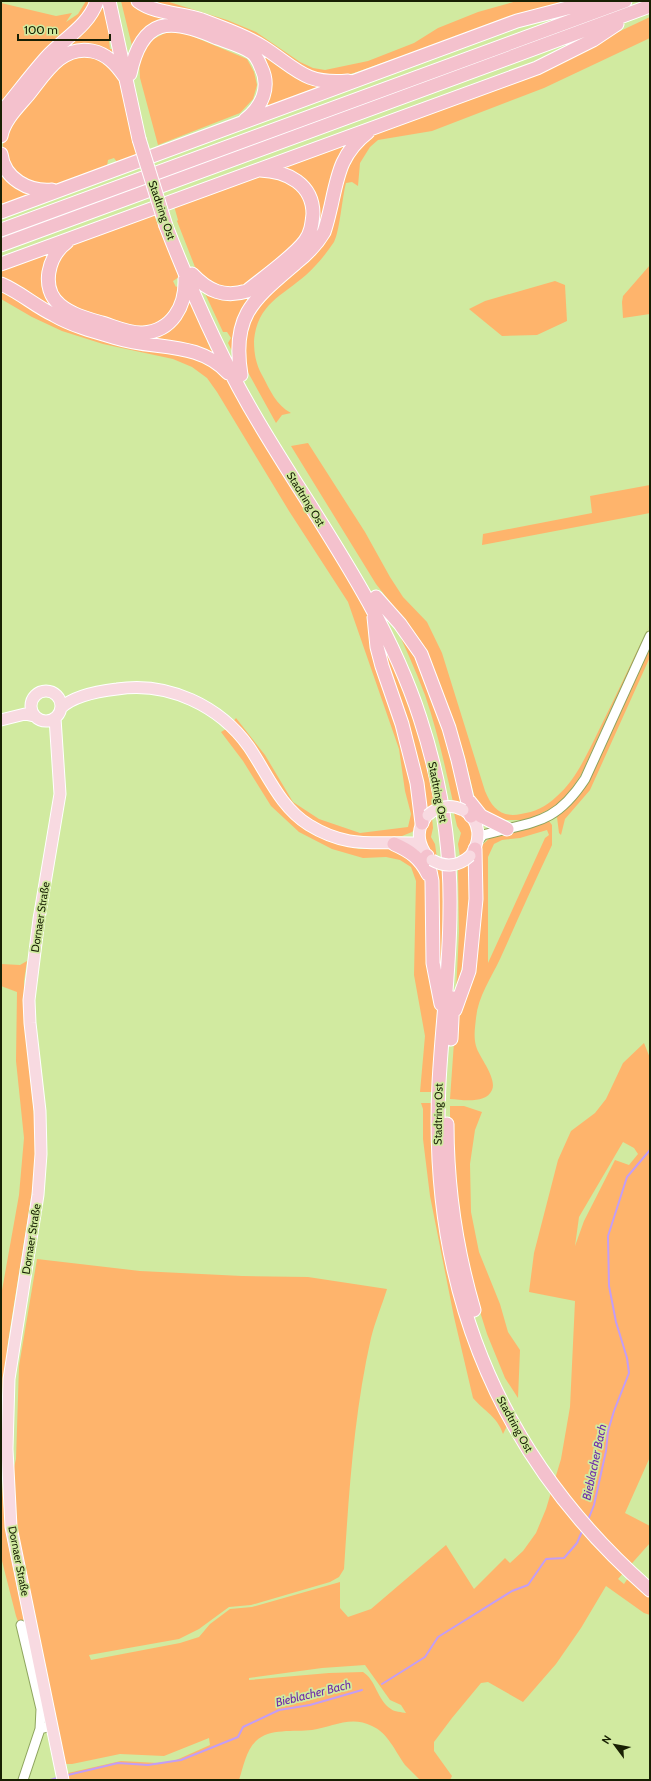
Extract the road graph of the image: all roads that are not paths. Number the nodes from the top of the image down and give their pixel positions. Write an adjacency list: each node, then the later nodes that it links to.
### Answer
1 (97, 1): 10 (highway)
2 (109, 1): 8 (highway, Stadtring Ost)
3 (115, 1): 8 (highway)
4 (138, 1): 9 (highway)
5 (624, 1): 9 (highway); 18 (highway)
6 (650, 6): 7 (highway)
7 (630, 14): 12 (highway); 20 (highway)
8 (127, 75): 11 (highway); 13 (highway); 22 (highway, Stadtring Ost, bridge)
9 (359, 80): 11 (highway)
10 (1, 113)
11 (242, 123): 16 (highway)
12 (375, 126): 15 (highway); 24 (highway)
13 (1, 136)
14 (1, 154): 16 (highway)
15 (257, 170): 19 (highway); 22 (highway)
16 (60, 190): 17 (highway)
17 (1, 212)
18 (1, 230)
19 (73, 238): 21 (highway); 22 (highway)
20 (1, 245)
21 (1, 264)
22 (188, 274): 24 (highway, Stadtring Ost)
23 (1, 284): 24 (highway)
24 (237, 377): 25 (highway, Stadtring Ost)
25 (374, 603): 36 (highway); 37 (highway); 43 (highway, Stadtring Ost)
26 (650, 636): 38 (street)
27 (87, 695): 28 (main road); 30 (main road); 39 (main road)
28 (58, 696): 29 (main road); 30 (main road)
29 (31, 700): 31 (main road); 32 (main road)
30 (61, 708): 33 (main road)
31 (1, 713)
32 (38, 718): 33 (main road); 34 (main road); 35 (main road, Dornaer Straße)
33 (55, 718): 35 (main road, Dornaer Straße)
34 (1, 720)
35 (57, 750): 46 (main road, Dornaer Straße)
36 (469, 812): 37 (main road, bridge); 38 (highway); 38 (street); 40 (main road)
37 (423, 823): 39 (main road); 41 (main road)
38 (507, 829): 40 (street)
39 (394, 844): 41 (main road); 42 (highway)
40 (474, 848): 41 (main road, bridge); 43 (highway)
41 (427, 854): 42 (highway)
42 (432, 881): 43 (highway)
43 (448, 1017): 44 (highway, Stadtring Ost)
44 (650, 1586)
45 (20, 1625): 47 (street)
46 (52, 1726): 47 (street); 49 (main road, Dornaer Straße)
47 (40, 1729): 48 (street)
48 (23, 1780)
49 (63, 1780)

